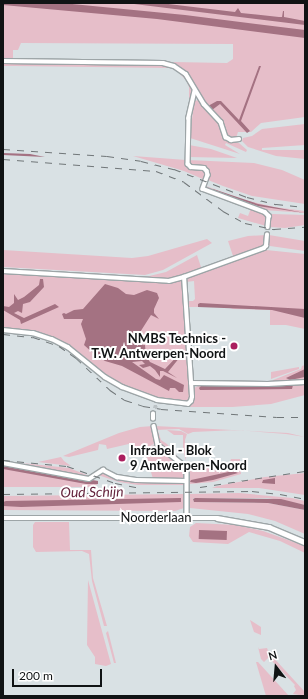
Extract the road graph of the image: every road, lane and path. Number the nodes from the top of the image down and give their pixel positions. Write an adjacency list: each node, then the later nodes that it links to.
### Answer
1 (3, 61): 2 (street)
2 (195, 91): 3 (street); 4 (street)
3 (239, 139)
4 (268, 226)
5 (267, 235): 7 (street)
6 (3, 271): 7 (street)
7 (184, 277): 10 (street)
8 (3, 330): 10 (street)
9 (305, 382): 10 (street)
10 (191, 383)
11 (154, 426): 13 (street)
12 (3, 463): 13 (street)
13 (186, 480): 14 (street)
14 (187, 517): 15 (main road, Noorderlaan); 16 (main road, Noorderlaan)
15 (3, 518)
16 (305, 542)

